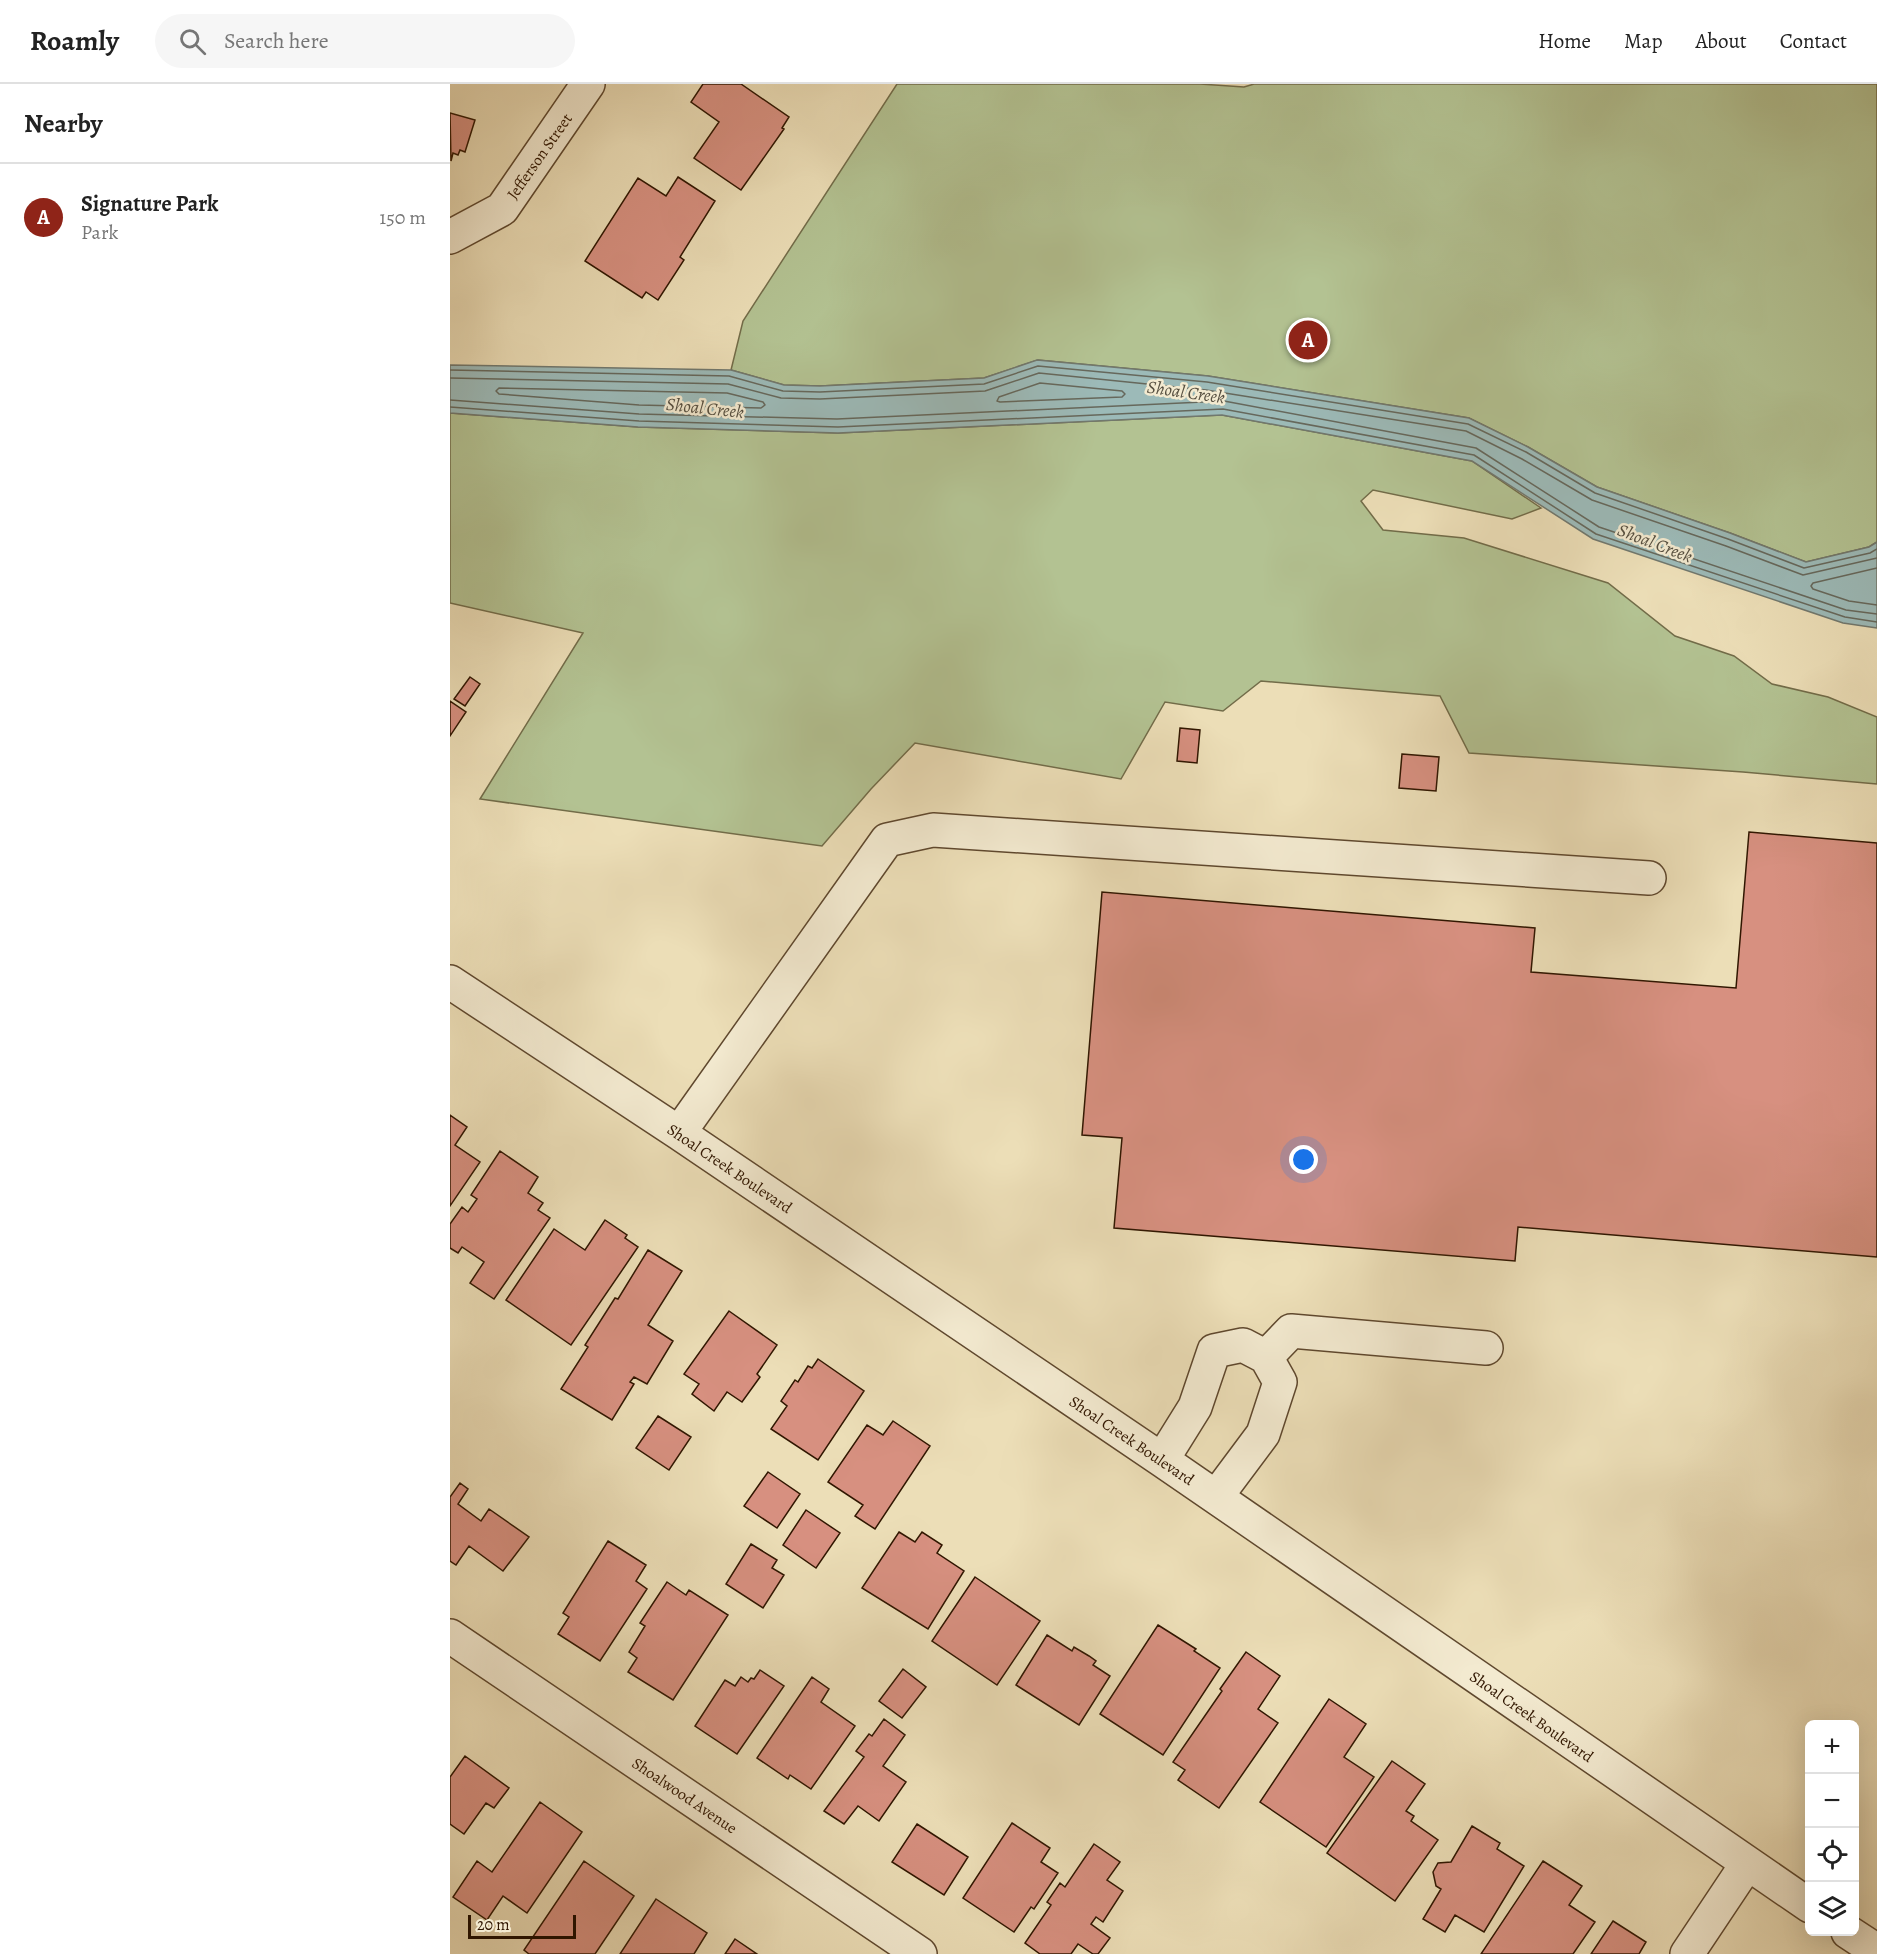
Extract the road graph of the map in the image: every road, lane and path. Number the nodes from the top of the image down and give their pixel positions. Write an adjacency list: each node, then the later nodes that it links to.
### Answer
1 (588, 84): 2 (street, Jefferson Street)
2 (450, 237)
3 (1649, 878): 5 (street)
4 (450, 982): 5 (street, Shoal Creek Boulevard)
5 (680, 1133): 8 (street, Shoal Creek Boulevard)
6 (1486, 1348): 7 (street)
7 (1266, 1357): 8 (street); 9 (street)
8 (1162, 1460): 9 (street, Shoal Creek Boulevard)
9 (1216, 1497): 11 (street, Shoal Creek Boulevard)
10 (455, 1650): 15 (street, Shoalwood Avenue)
11 (1747, 1864): 12 (street, Shoal Creek Boulevard); 16 (street)
12 (1805, 1903)
13 (1854, 1936): 14 (street)
14 (1877, 1951)
15 (920, 1954)
16 (1687, 1954)

